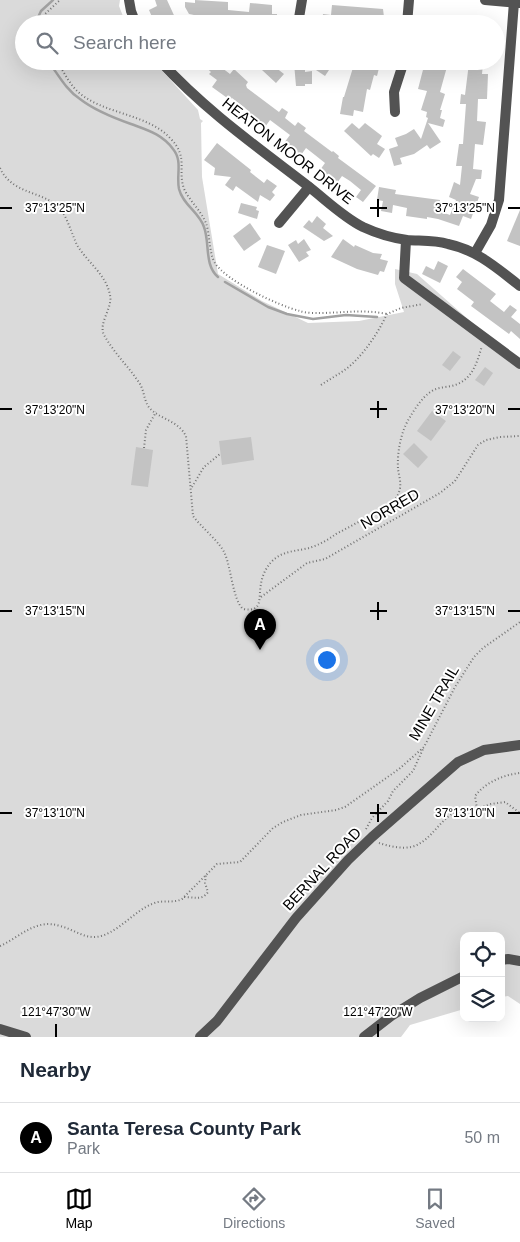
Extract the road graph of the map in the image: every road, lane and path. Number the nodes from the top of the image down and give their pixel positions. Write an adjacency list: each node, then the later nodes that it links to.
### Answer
1 (60, 0): 7 (path)
2 (129, 0): 8 (street)
3 (302, 0): 9 (street)
4 (409, 0): 10 (street)
5 (485, 0): 6 (street)
6 (517, 2): 19 (street)
7 (45, 15)
8 (132, 15)
9 (300, 15)
10 (408, 15)
11 (63, 70): 22 (path)
12 (168, 70): 16 (street, HEATON MOOR DRIVE)
13 (401, 70): 14 (street)
14 (395, 112)
15 (0, 168): 26 (path)
16 (309, 187): 17 (street); 18 (street, HEATON MOOR DRIVE)
17 (279, 223)
18 (406, 240): 19 (street, HEATON MOOR DRIVE); 21 (street)
19 (475, 254): 20 (street, HEATON MOOR DRIVE)
20 (520, 286)
21 (433, 300): 22 (path); 23 (street)
22 (387, 314): 25 (path)
23 (485, 337): 24 (street); 31 (path)
24 (520, 364)
25 (321, 384)
26 (156, 412): 28 (path); 30 (path)
27 (520, 436): 31 (path, NORRED)
28 (144, 448)
29 (220, 454): 30 (path)
30 (191, 489): 31 (path, NORRED)
31 (261, 596)
32 (520, 622): 34 (path, MINE TRAIL)
33 (520, 745): 48 (street, BERNAL ROAD)
34 (424, 747): 38 (path); 40 (path, MINE TRAIL)
35 (520, 773): 36 (path)
36 (477, 809): 37 (path); 39 (path)
37 (520, 813)
38 (367, 831)
39 (377, 842)
40 (206, 874): 41 (path, MINE TRAIL); 41 (path)
41 (184, 897): 42 (path)
42 (0, 946)
43 (505, 959): 44 (street)
44 (520, 961)
45 (462, 977): 49 (street)
46 (0, 1028): 47 (street)
47 (26, 1037)
48 (200, 1037)
49 (364, 1037)

